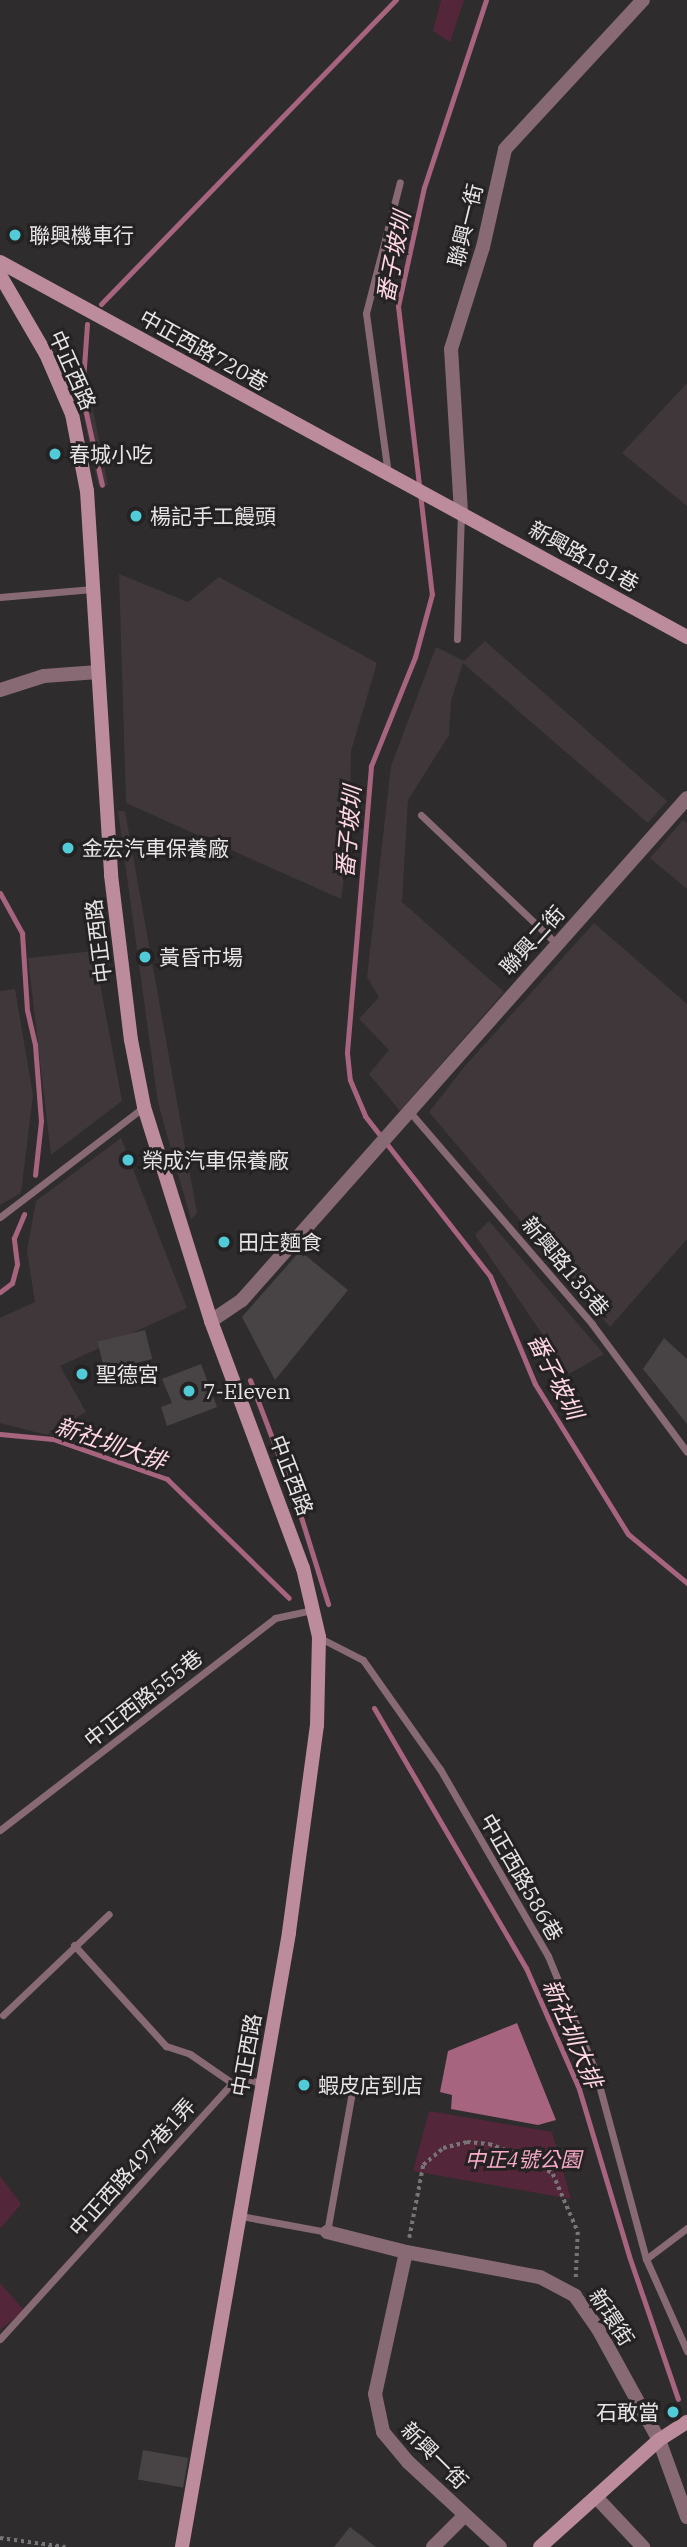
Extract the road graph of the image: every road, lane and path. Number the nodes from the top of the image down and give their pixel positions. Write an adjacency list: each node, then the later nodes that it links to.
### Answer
1 (643, 0): 6 (street, 聯興一街)
2 (400, 182): 5 (lane)
3 (0, 262): 5 (main road, 中正西路720巷)
4 (0, 275): 7 (main road, 中正西路)
5 (388, 475): 6 (main road, 中正西路720巷)
6 (461, 512): 9 (main road, 新興路181巷); 10 (lane)
7 (93, 589): 8 (lane); 11 (main road, 中正西路)
8 (1, 597)
9 (687, 637)
10 (457, 639)
11 (98, 672): 12 (street); 16 (main road, 中正西路)
12 (0, 690)
13 (687, 798): 15 (street, 聯興二街)
14 (421, 815): 15 (lane)
15 (557, 944): 17 (street, 聯興二街)
16 (144, 1107): 18 (lane); 19 (main road, 中正西路)
17 (408, 1110): 19 (street, 聯興二街); 20 (lane, 新興路135巷)
18 (0, 1217)
19 (212, 1321): 21 (main road, 中正西路)
20 (687, 1452)
21 (314, 1610): 22 (main road, 中正西路); 23 (lane, 中正西路555巷)
22 (319, 1637): 27 (main road, 中正西路); 34 (lane, 中正西路586巷)
23 (0, 1830)
24 (109, 1914): 25 (lane)
25 (74, 1945): 26 (lane); 28 (lane)
26 (3, 2015)
27 (263, 2081): 28 (lane); 30 (main road, 中正西路)
28 (232, 2083): 36 (lane, 中正西路497巷1弄)
29 (353, 2086): 32 (lane)
30 (241, 2216): 32 (lane); 48 (main road, 中正西路)
31 (687, 2228): 34 (lane)
32 (327, 2232): 33 (street, 新環街)
33 (406, 2252): 35 (path); 39 (street, 新環街); 41 (street, 新興一街)
34 (646, 2259): 37 (lane, 中正西路586巷)
35 (576, 2279)
36 (0, 2339)
37 (687, 2351)
38 (687, 2422): 39 (main road)
39 (659, 2440): 40 (main road); 42 (street, 新環街)
40 (596, 2497): 45 (main road); 51 (street)
41 (465, 2515): 49 (street); 50 (street, 新興一街)
42 (687, 2517)
43 (0, 2538): 44 (path)
44 (6, 2539): 46 (path); 47 (path)
45 (543, 2546)
46 (5, 2547)
47 (65, 2547)
48 (182, 2547)
49 (433, 2547)
50 (500, 2547)
51 (643, 2547)

